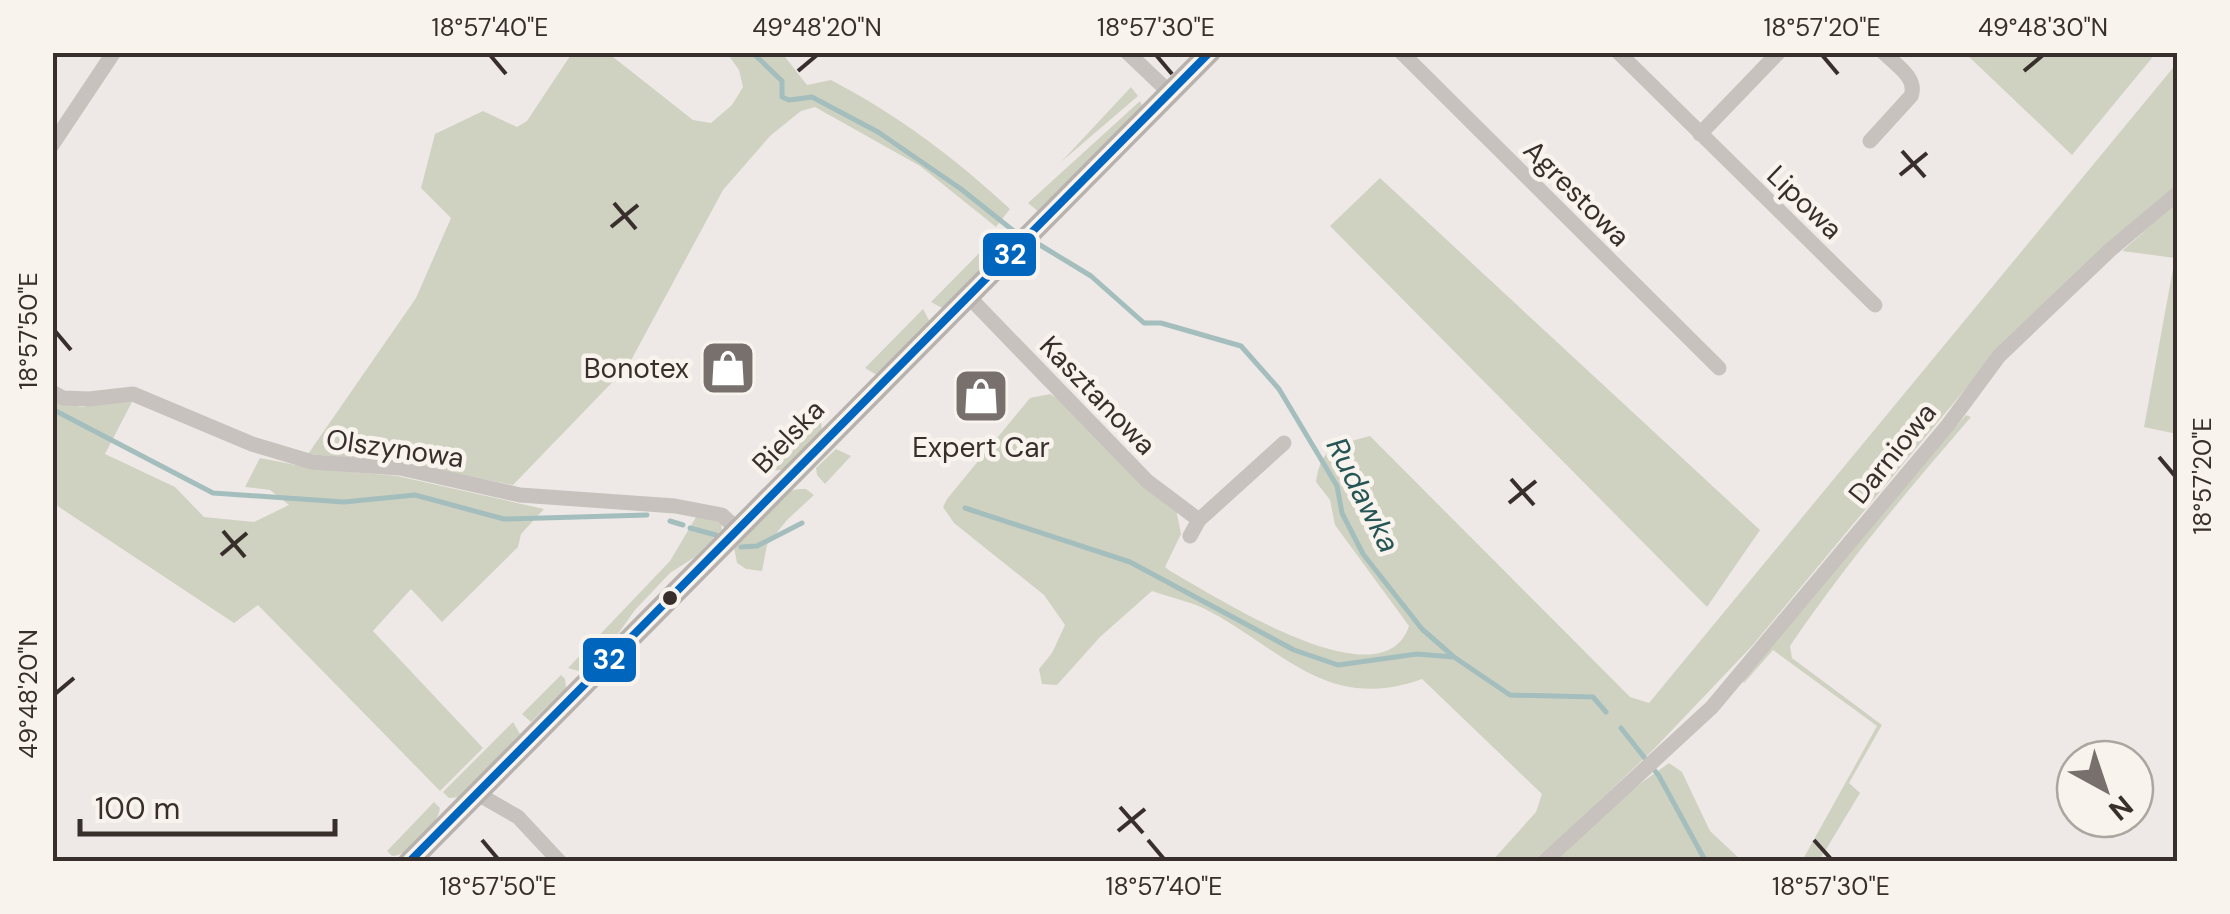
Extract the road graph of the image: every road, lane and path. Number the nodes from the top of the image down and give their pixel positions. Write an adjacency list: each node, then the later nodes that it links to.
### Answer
1 (114, 52): 11 (street)
2 (1127, 52): 8 (street)
3 (1210, 52): 8 (main road, Bielska)
4 (1401, 52): 15 (street, Agrestowa)
5 (1618, 52): 9 (street, Lipowa)
6 (1779, 52): 9 (street)
7 (1883, 52): 10 (street)
8 (1170, 93): 13 (main road, Bielska)
9 (1700, 134): 14 (street, Lipowa)
10 (1870, 141)
11 (52, 145)
12 (2178, 193): 24 (street, Darniowa)
13 (968, 296): 18 (street, Kasztanowa); 19 (main road, Bielska)
14 (1874, 305)
15 (1718, 368)
16 (52, 392): 19 (street, Olszynowa)
17 (1284, 443): 18 (street)
18 (1198, 520): 20 (street)
19 (738, 530): 21 (main road, Bielska)
20 (1190, 536)
21 (476, 793): 22 (main road, Bielska); 23 (street)
22 (409, 862)
23 (560, 862)
24 (1544, 862)

